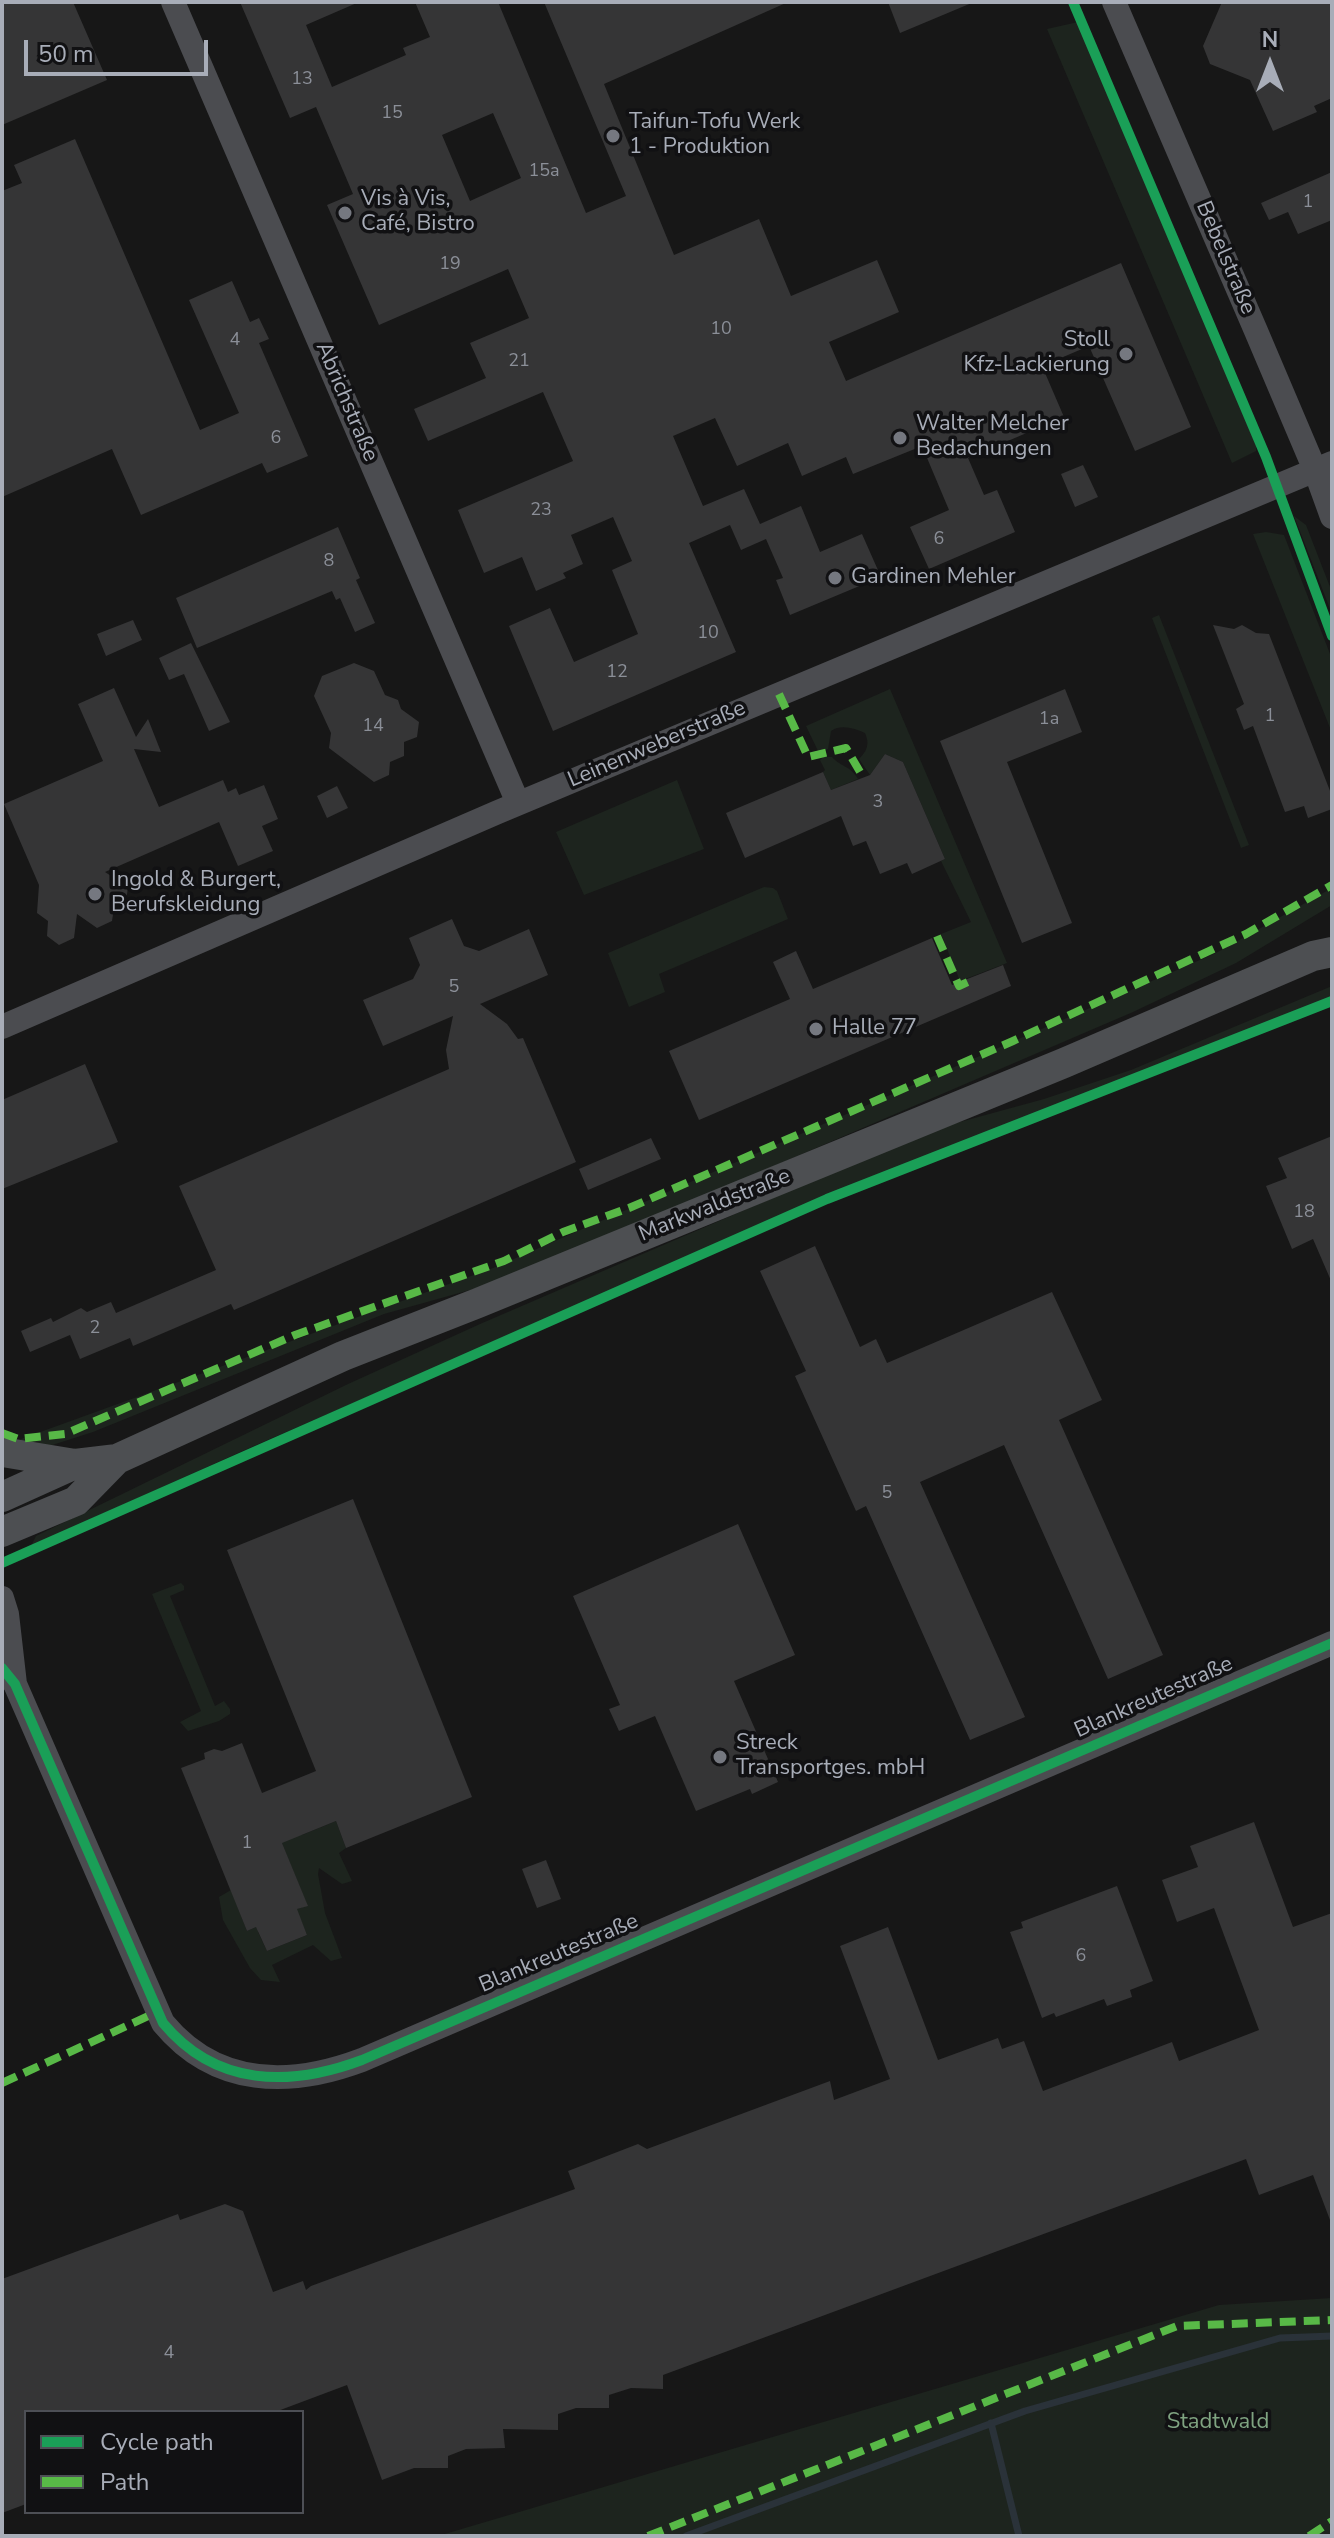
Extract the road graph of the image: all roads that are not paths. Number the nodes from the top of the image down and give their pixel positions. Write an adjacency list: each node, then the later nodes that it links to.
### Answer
1 (173, 2): 5 (street, Abrichstraße)
2 (1114, 2): 3 (street, Bebelstraße)
3 (1324, 466): 4 (street, Bebelstraße); 5 (street, Leinenweberstraße)
4 (1332, 517)
5 (518, 803): 7 (street, Leinenweberstraße)
6 (1326, 949): 9 (main road, Markwaldstraße)
7 (2, 1027)
8 (2, 1452): 10 (main road)
9 (117, 1459): 10 (main road, Markwaldstraße); 12 (main road, Markwaldstraße)
10 (75, 1464): 11 (main road, Markwaldstraße)
11 (2, 1497)
12 (2, 1532)
13 (2, 1598): 15 (street, Blankreutestraße)
14 (1332, 1643): 15 (street, Blankreutestraße)
15 (9, 1676)

